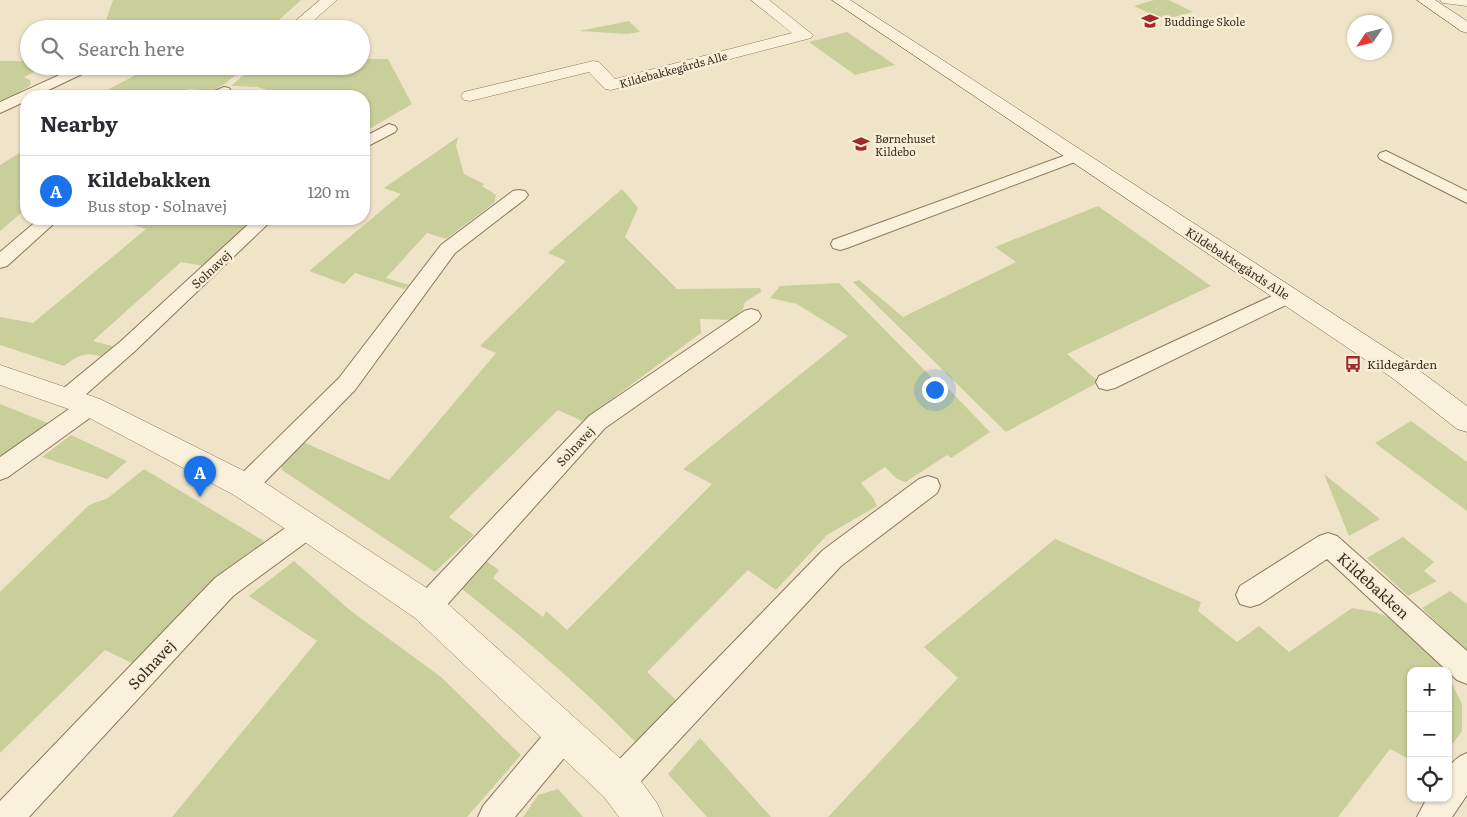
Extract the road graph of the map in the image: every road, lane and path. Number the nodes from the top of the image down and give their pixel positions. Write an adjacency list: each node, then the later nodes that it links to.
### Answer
1 (329, 0): 9 (street)
2 (781, 0): 7 (street, Kildebakkegårds Alle)
3 (840, 0): 18 (street, Kildebakkegårds Alle)
4 (1425, 0): 10 (street)
5 (1448, 0): 6 (street); 8 (street)
6 (1467, 1)
7 (762, 2): 13 (street, Kildebakkegårds Alle)
8 (1467, 13)
9 (305, 20)
10 (1467, 28)
11 (69, 75): 12 (lane)
12 (37, 90)
13 (470, 96)
14 (20, 98): 15 (lane)
15 (0, 108)
16 (389, 129): 17 (lane)
17 (370, 140)
18 (1077, 156): 24 (lane); 26 (street, Kildebakkegårds Alle)
19 (1386, 156): 21 (lane)
20 (519, 195): 35 (lane)
21 (1467, 198)
22 (43, 225): 25 (lane)
23 (258, 225): 32 (lane, Solnavej)
24 (840, 244)
25 (0, 262)
26 (1287, 296): 28 (street, Kildebakkegårds Alle); 30 (lane)
27 (750, 316): 39 (lane, Solnavej)
28 (1400, 370): 31 (street, Kildebakkegårds Alle); 33 (street, Kildebakkegårds Alle)
29 (0, 374): 32 (street)
30 (1108, 382)
31 (1467, 399)
32 (78, 402): 34 (lane, Solnavej); 35 (street)
33 (1467, 421)
34 (0, 470)
35 (245, 486): 37 (street)
36 (928, 486): 43 (lane)
37 (307, 527): 39 (street); 46 (lane, Solnavej)
38 (1250, 595): 40 (lane, Kildebakken)
39 (427, 607): 41 (street)
40 (1467, 670)
41 (564, 734): 43 (street); 47 (lane)
42 (1467, 769): 44 (lane)
43 (618, 783): 48 (street)
44 (1452, 790)
45 (1444, 802): 49 (lane)
46 (7, 817)
47 (494, 817)
48 (643, 817)
49 (1433, 817)

